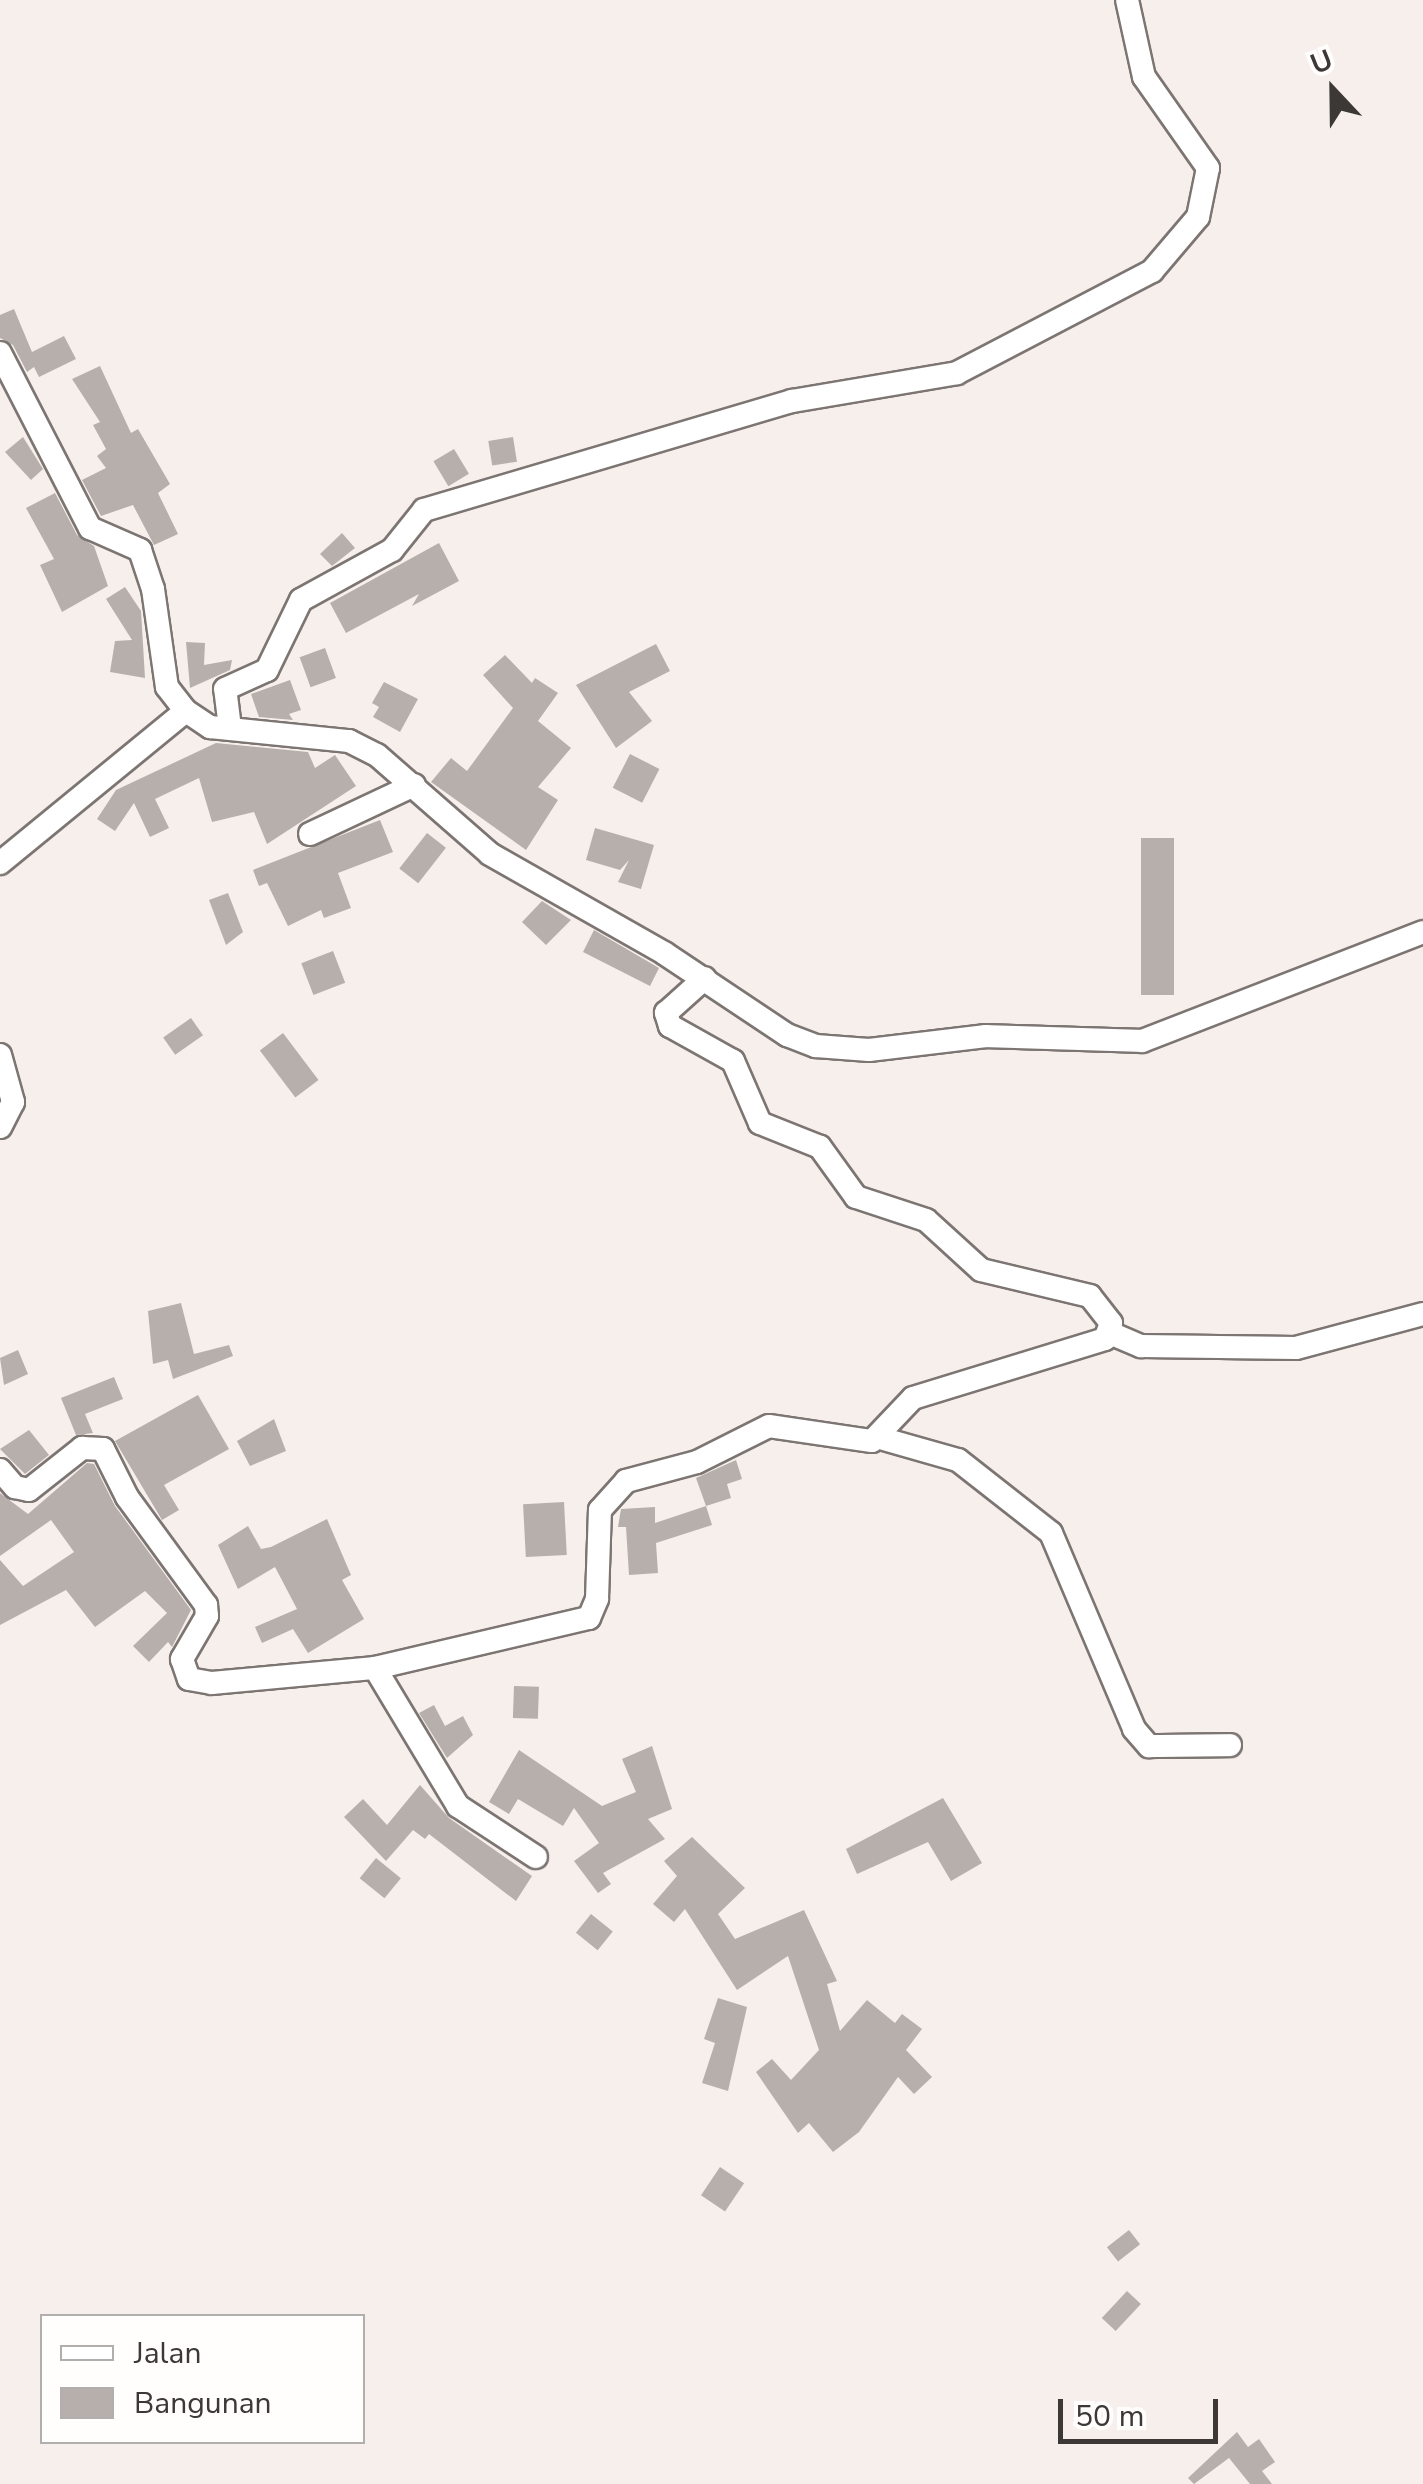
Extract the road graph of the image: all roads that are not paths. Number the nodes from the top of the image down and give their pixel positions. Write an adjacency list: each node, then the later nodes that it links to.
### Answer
1 (1128, 0): 4 (street)
2 (0, 353): 3 (street)
3 (186, 711): 4 (street); 7 (street)
4 (230, 728): 5 (street)
5 (414, 785): 6 (street); 9 (street)
6 (310, 834)
7 (0, 864)
8 (1423, 932): 9 (street)
9 (705, 978): 13 (street)
10 (0, 1055): 11 (street)
11 (0, 1128)
12 (1423, 1314): 13 (street)
13 (1110, 1332): 14 (street)
14 (880, 1438): 16 (street); 17 (street)
15 (0, 1470): 16 (street)
16 (376, 1668): 18 (street)
17 (1230, 1745)
18 (536, 1858)

